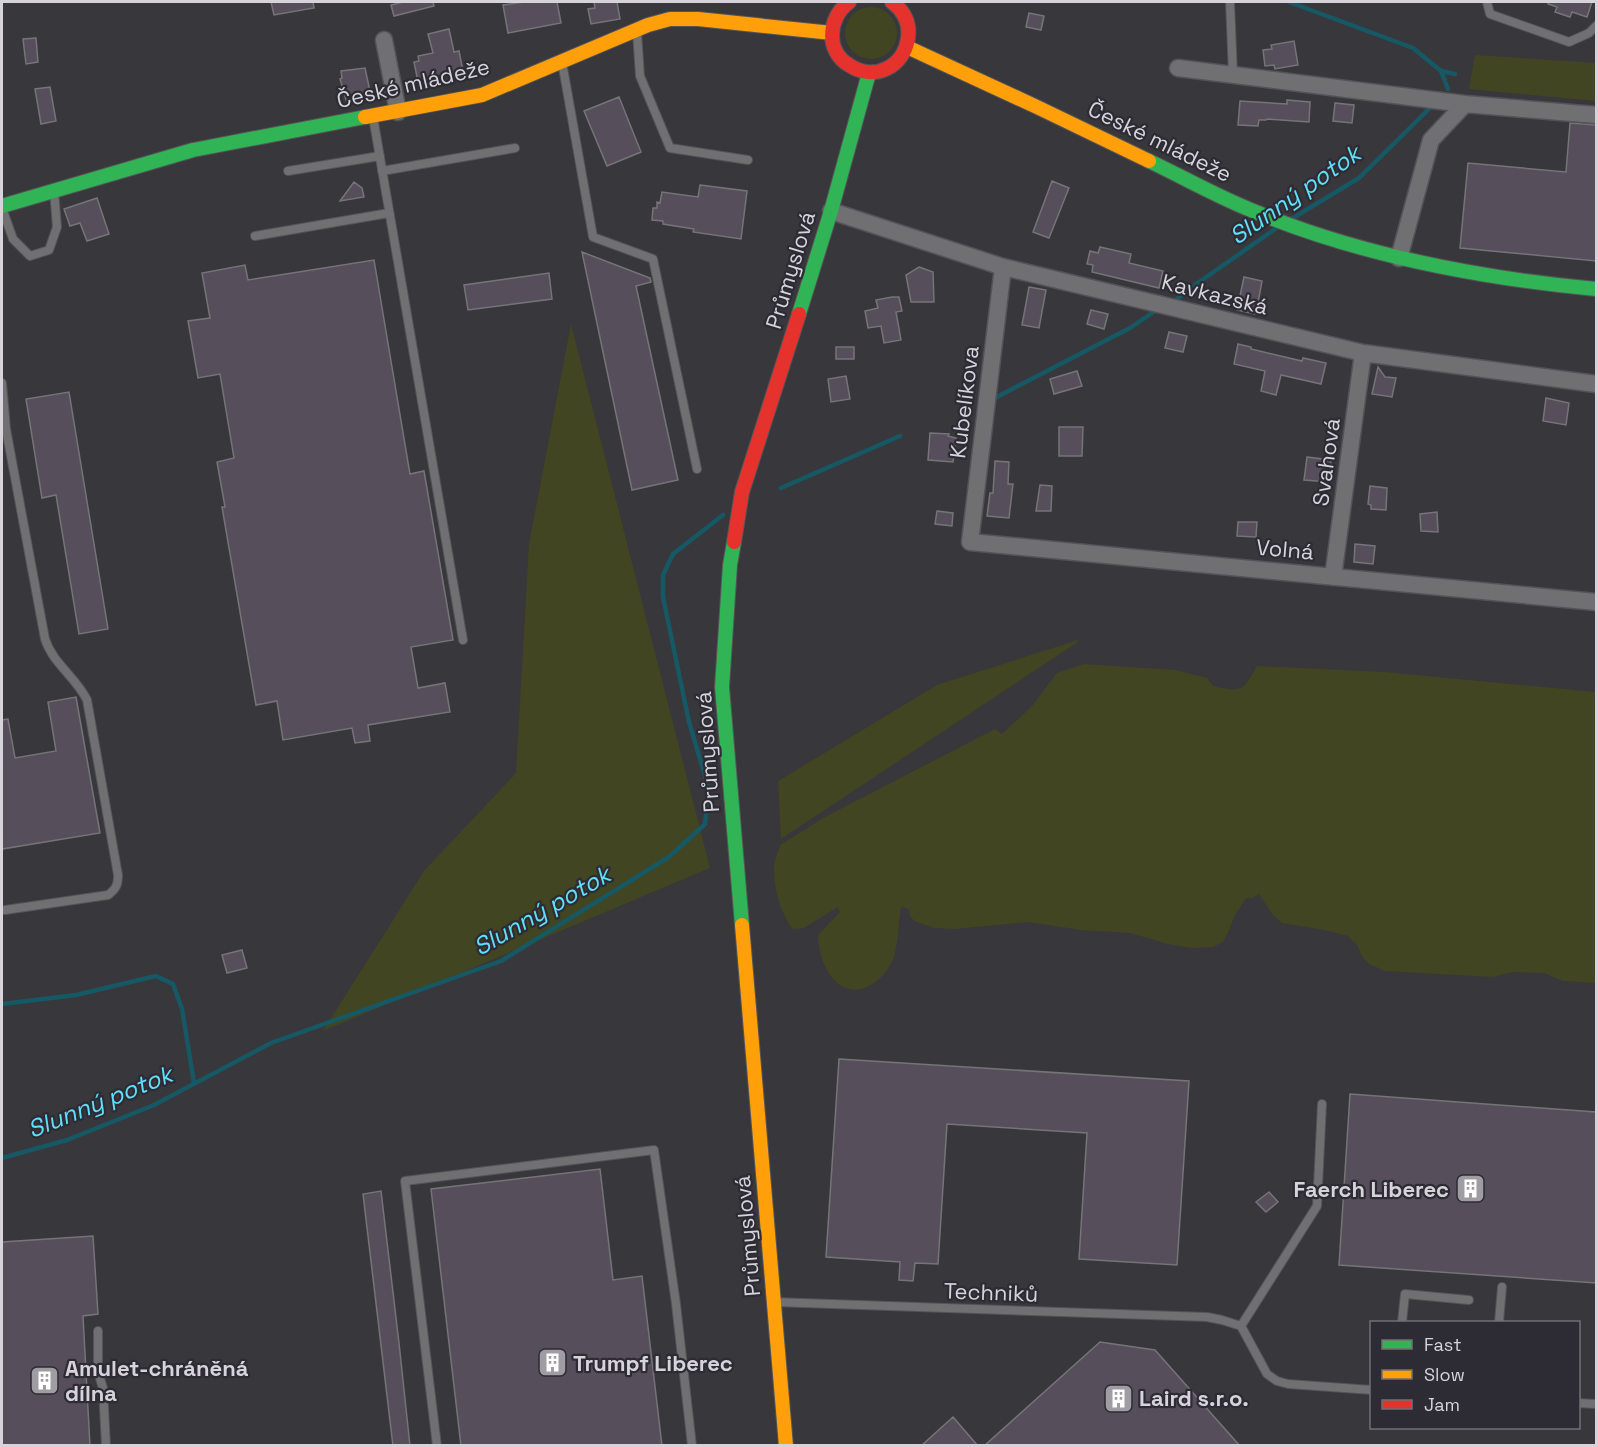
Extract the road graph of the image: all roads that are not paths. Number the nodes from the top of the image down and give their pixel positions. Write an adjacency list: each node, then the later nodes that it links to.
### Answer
1 (849, 2): 7 (street)
2 (892, 2): 9 (street)
3 (1230, 2): 13 (lane)
4 (1487, 2): 5 (lane)
5 (1596, 26)
6 (637, 30): 7 (street, České mládeže); 10 (street, České mládeže); 20 (lane)
7 (831, 33): 12 (street)
8 (384, 40): 15 (street)
9 (907, 48): 12 (street); 28 (street, České mládeže)
10 (562, 62): 15 (street, České mládeže); 34 (lane)
11 (1178, 68): 13 (street)
12 (869, 73): 25 (street, Průmyslová)
13 (1233, 75): 14 (street)
14 (1465, 104): 16 (street); 28 (street)
15 (398, 112): 17 (street, České mládeže)
16 (1596, 115)
17 (373, 117): 19 (lane); 23 (street, České mládeže)
18 (515, 148): 22 (lane)
19 (380, 156): 21 (lane); 22 (lane)
20 (748, 160)
21 (288, 171)
22 (382, 171): 26 (lane)
23 (54, 191): 24 (street, České mládeže); 24 (lane)
24 (2, 206)
25 (831, 211): 29 (street, Kavkazská); 43 (street, Průmyslová)
26 (389, 213): 27 (lane); 38 (lane)
27 (255, 236)
28 (1400, 258): 30 (street, České mládeže)
29 (1003, 267): 31 (street, Kavkazská); 35 (street, Kubelíkova)
30 (1596, 289)
31 (1363, 353): 33 (street, Kavkazská); 36 (street, Svahová)
32 (2, 382): 39 (lane)
33 (1596, 384)
34 (697, 469)
35 (970, 542): 36 (street, Volná)
36 (1333, 576): 37 (street, Volná)
37 (1596, 602)
38 (463, 640)
39 (5, 910)
40 (1322, 1104): 46 (lane)
41 (1502, 1287): 45 (lane)
42 (1469, 1300): 44 (lane)
43 (774, 1302): 46 (lane, Techniků); 54 (street, Průmyslová)
44 (1402, 1321)
45 (1499, 1321)
46 (1241, 1326): 48 (lane)
47 (98, 1331): 51 (lane)
48 (1370, 1390)
49 (1580, 1403): 50 (lane)
50 (1596, 1404)
51 (106, 1446)
52 (437, 1446): 53 (lane)
53 (693, 1446)
54 (786, 1446)

